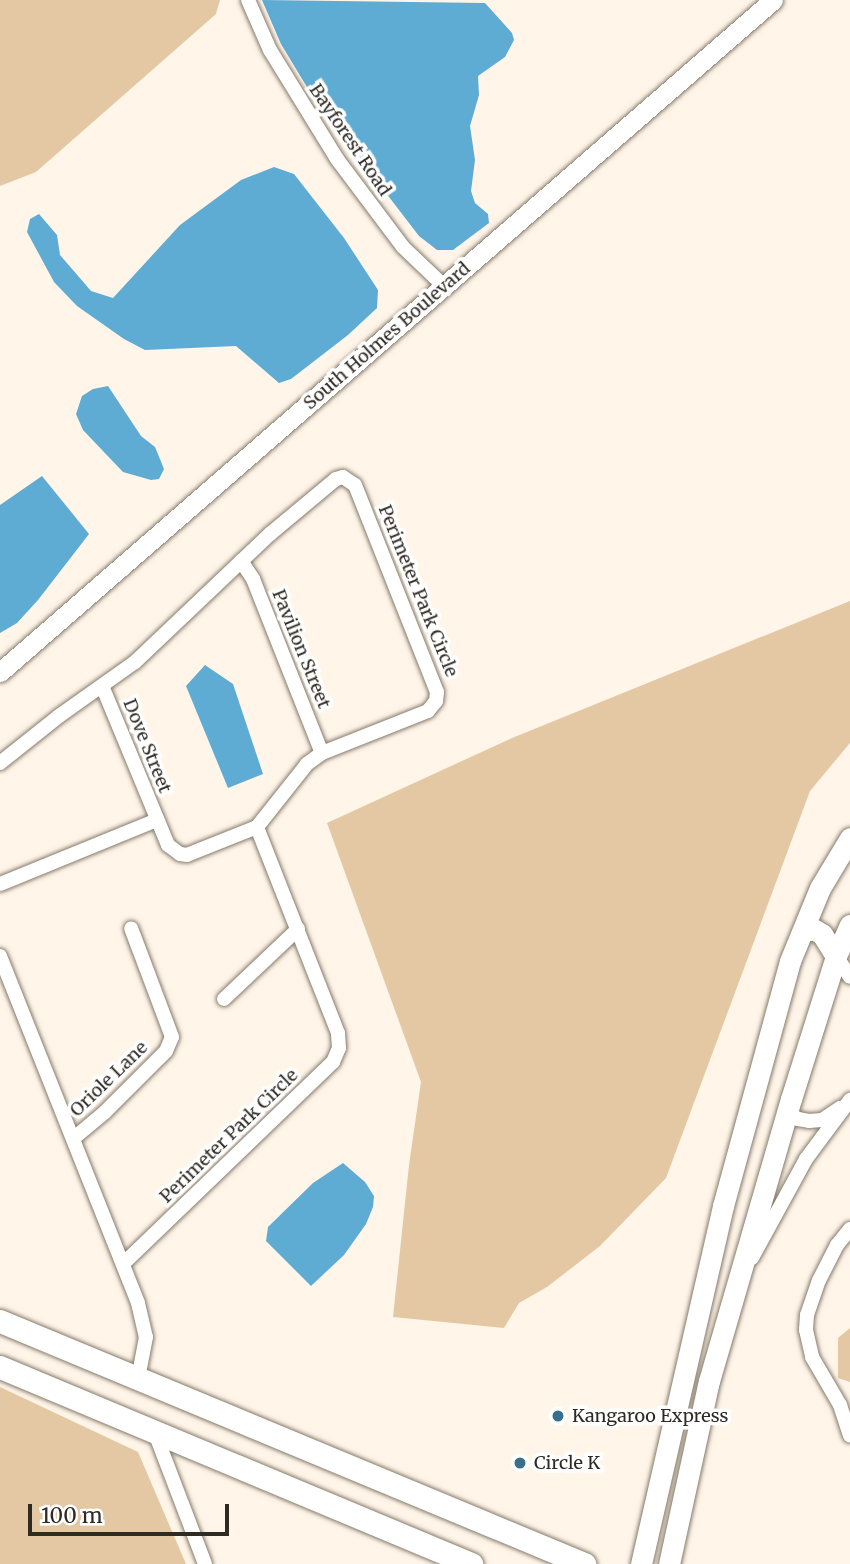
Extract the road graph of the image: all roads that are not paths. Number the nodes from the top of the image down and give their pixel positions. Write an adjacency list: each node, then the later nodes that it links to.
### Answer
1 (248, 0): 3 (street, Bayforest Road)
2 (773, 0): 3 (main road, South Holmes Boulevard)
3 (444, 286): 5 (main road, South Holmes Boulevard)
4 (241, 561): 6 (street, Perimeter Park Circle); 7 (street, Pavilion Street); 7 (street, Perimeter Park Circle)
5 (0, 672)
6 (102, 686): 8 (street, Perimeter Park Circle); 9 (street, Dove Street)
7 (322, 753): 10 (street, Perimeter Park Circle)
8 (0, 763)
9 (157, 820): 10 (street, Dove Street); 12 (street)
10 (257, 827): 15 (street, Perimeter Park Circle)
11 (850, 838): 16 (main road)
12 (0, 884)
13 (850, 925): 18 (main road)
14 (131, 928): 23 (street, Oriole Lane)
15 (298, 929): 20 (street); 25 (street, Perimeter Park Circle)
16 (803, 930): 18 (main road); 35 (main road)
17 (0, 956): 23 (street)
18 (836, 956): 19 (street); 22 (main road)
19 (850, 977)
20 (224, 999)
21 (850, 1101): 22 (street); 26 (street)
22 (787, 1112): 26 (main road)
23 (74, 1138): 25 (street)
24 (850, 1229): 31 (street)
25 (124, 1263): 29 (street)
26 (735, 1294): 36 (main road)
27 (0, 1321): 29 (highway)
28 (0, 1367): 30 (highway)
29 (138, 1379): 34 (highway)
30 (155, 1433): 32 (street); 33 (highway)
31 (850, 1435)
32 (205, 1564)
33 (471, 1564)
34 (584, 1564)
35 (641, 1564)
36 (669, 1564)

